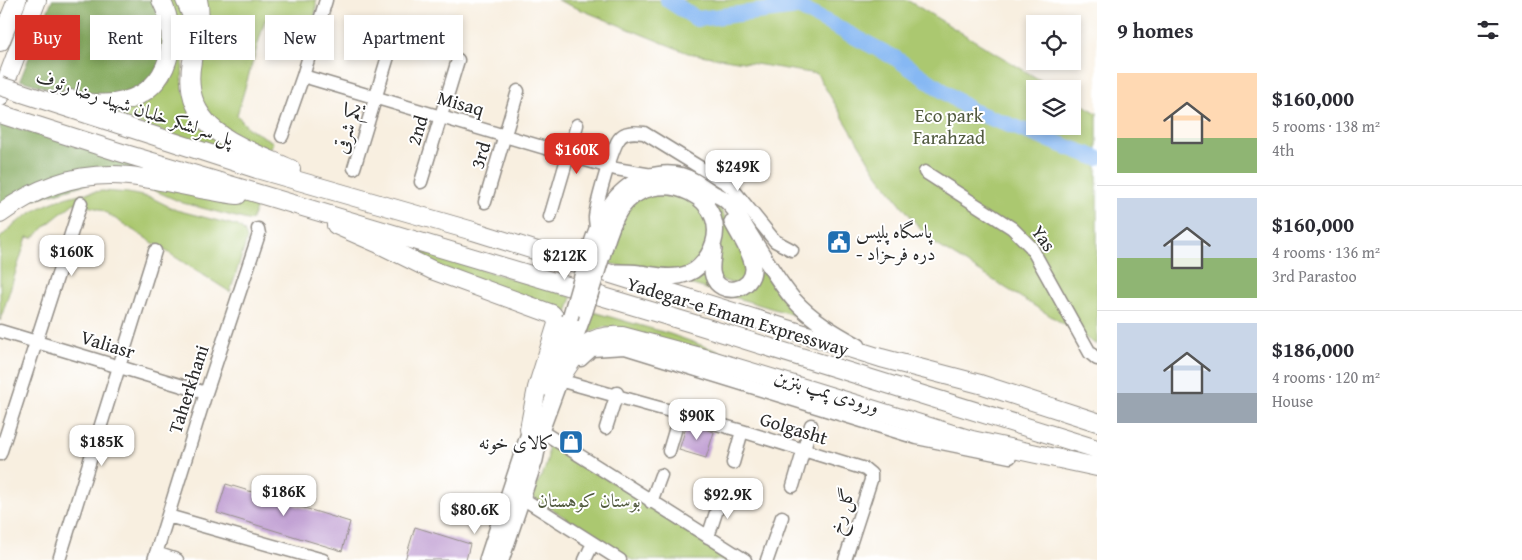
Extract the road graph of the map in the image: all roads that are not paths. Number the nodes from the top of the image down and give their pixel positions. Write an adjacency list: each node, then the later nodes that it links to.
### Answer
1 (16, 0): 12 (highway)
2 (37, 0): 8 (highway)
3 (48, 0): 9 (highway)
4 (161, 0): 20 (highway)
5 (185, 0): 10 (highway)
6 (198, 0): 11 (highway)
7 (326, 0): 17 (street)
8 (31, 15)
9 (41, 15)
10 (192, 15)
11 (200, 15)
12 (0, 42)
13 (15, 58): 21 (highway)
14 (192, 60): 35 (highway)
15 (387, 60): 22 (street, یکم شرقی)
16 (458, 60): 24 (street, 2nd)
17 (303, 76): 22 (street, Misaq); 27 (street)
18 (0, 86): 20 (highway, پل سرلشکر خلبان شهید رضا رئوف, bridge)
19 (518, 91): 26 (street, 3rd)
20 (22, 93): 30 (highway, پل سرلشکر خلبان شهید رضا رئوف)
21 (0, 97)
22 (376, 98): 24 (street, Misaq); 31 (street, یکم شرقی)
23 (6, 116): 37 (highway, Yadegar-e Emam Expressway)
24 (441, 118): 26 (street, Misaq); 34 (street, 2nd)
25 (577, 125): 28 (street)
26 (506, 135): 28 (street, Misaq); 38 (street, 3rd)
27 (282, 136)
28 (569, 155): 29 (street, Misaq); 41 (street)
29 (608, 167): 33 (street, Misaq); 43 (street); 45 (street)
30 (258, 168): 35 (highway, Yadegar-e Emam Expressway)
31 (354, 168)
32 (925, 172): 51 (street, Yas)
33 (654, 175): 36 (main road); 43 (main road)
34 (421, 182)
35 (339, 192): 47 (highway, Yadegar-e Emam Expressway)
36 (712, 192): 44 (main road); 50 (main road)
37 (289, 202): 40 (highway); 60 (highway); 62 (highway, Yadegar-e Emam Expressway)
38 (485, 202)
39 (81, 204): 49 (street)
40 (0, 214)
41 (550, 217)
42 (258, 229): 54 (street, Taherkhani)
43 (596, 229): 47 (main road)
44 (715, 240): 47 (main road); 47 (main road)
45 (792, 250)
46 (155, 251): 52 (street)
47 (599, 260): 50 (highway, Yadegar-e Emam Expressway); 53 (main road, bridge); 60 (main road, bridge)
48 (0, 331): 49 (street, Valiasr)
49 (36, 342): 52 (street, Valiasr); 65 (street)
50 (881, 358): 57 (highway, Yadegar-e Emam Expressway)
51 (1097, 359)
52 (119, 367): 54 (street, Valiasr); 81 (street)
53 (559, 380): 55 (street, Golgasht); 60 (main road); 67 (highway); 70 (street, ورودی پمپ بنزین)
54 (206, 392): 75 (street, Taherkhani)
55 (616, 395): 56 (street, Golgasht); 59 (street)
56 (680, 414): 61 (street, Golgasht); 63 (street)
57 (1097, 422)
58 (811, 425): 64 (street)
59 (606, 428)
60 (535, 430): 73 (main road); 74 (street); 77 (main road)
61 (742, 431): 64 (street, Golgasht); 66 (street)
62 (1097, 449)
63 (670, 451)
64 (804, 451): 68 (street, Golgasht); 71 (street)
65 (0, 454)
66 (733, 463)
67 (1097, 466)
68 (871, 474): 91 (street, گل رخ)
69 (661, 475): 74 (street)
70 (1097, 476)
71 (793, 486)
72 (722, 494): 78 (street)
73 (522, 498): 79 (street); 86 (main road)
74 (651, 502): 78 (street)
75 (168, 516): 80 (street, Taherkhani); 83 (street)
76 (782, 517): 90 (street)
77 (500, 522): 84 (main road); 85 (main road)
78 (708, 537): 89 (street)
79 (593, 543): 87 (street); 88 (street)
80 (155, 557): 82 (street)
81 (59, 560)
82 (177, 560)
83 (323, 560)
84 (479, 560)
85 (488, 560)
86 (501, 560)
87 (585, 560)
88 (620, 560)
89 (745, 560)
90 (767, 560)
91 (845, 560)

